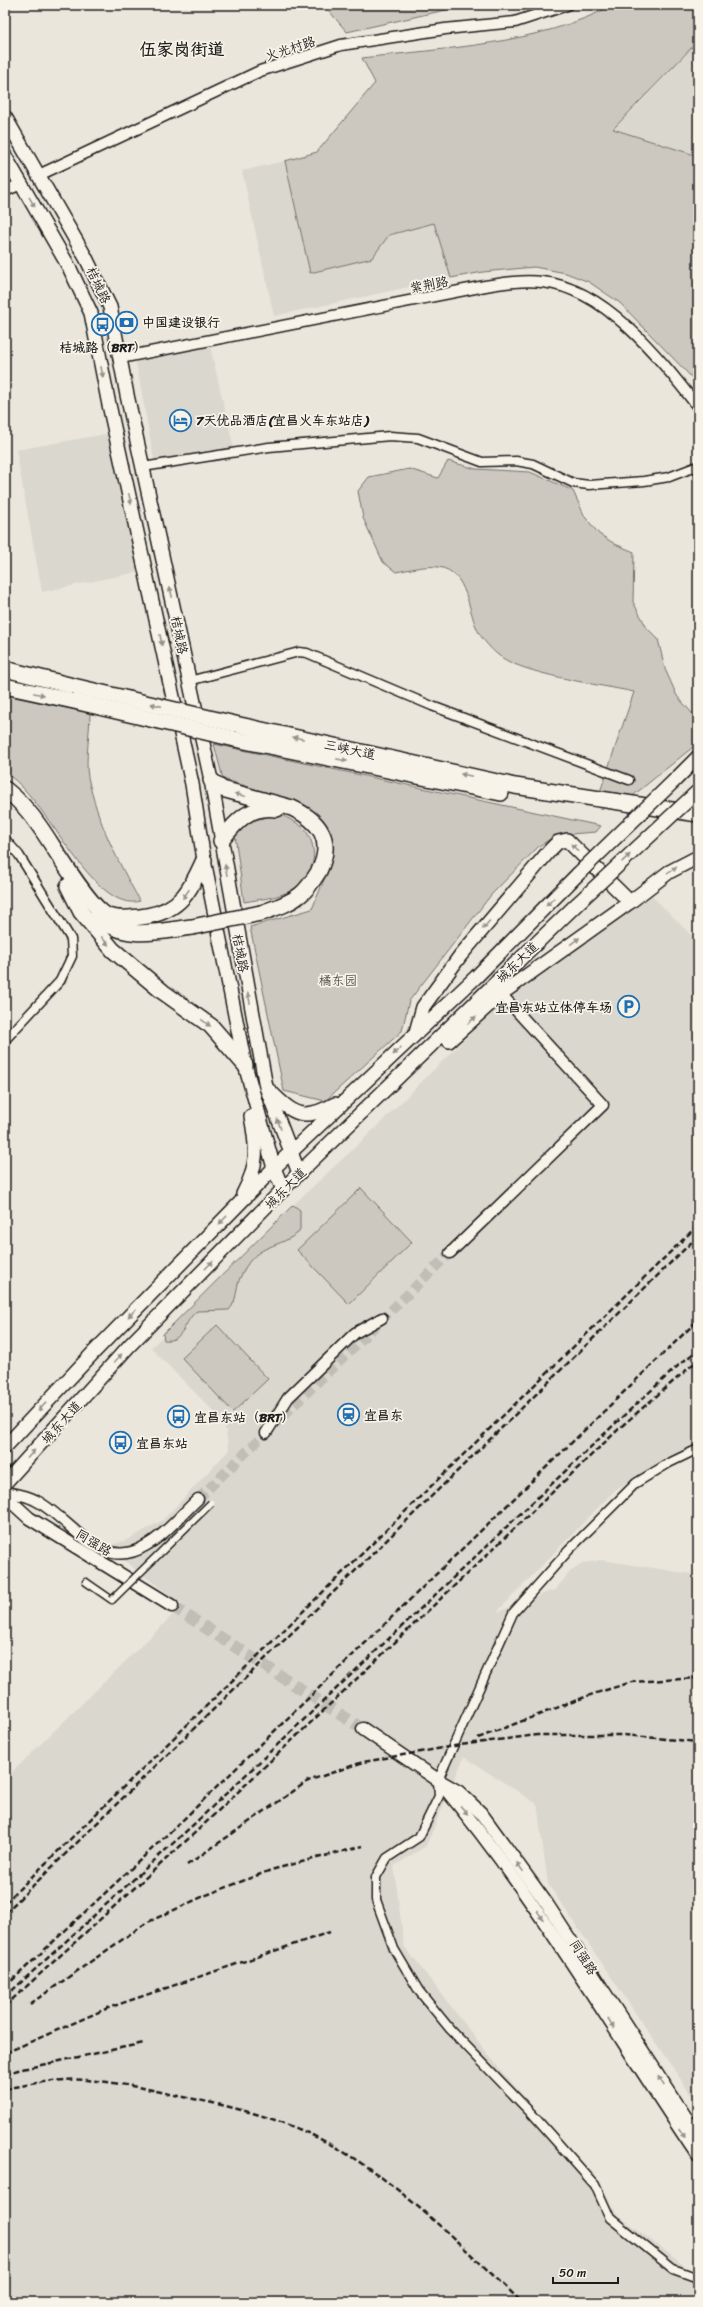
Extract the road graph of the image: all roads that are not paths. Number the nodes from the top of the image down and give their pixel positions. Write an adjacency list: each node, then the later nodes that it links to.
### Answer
1 (567, 5): 4 (street, 火光村路)
2 (5, 117): 4 (main road, 桔城路)
3 (5, 156): 5 (main road, 桔城路)
4 (39, 176): 7 (main road, 桔城路)
5 (21, 184): 6 (street); 26 (main road, 桔城路, one-way to 26)
6 (5, 191)
7 (120, 358): 8 (street, 紫荆路); 10 (main road, 桔城路)
8 (698, 407)
9 (698, 466): 10 (street)
10 (143, 467): 12 (main road, 桔城路, one-way to 10)
11 (5, 669): 14 (highway, 三峡大道, one-way to 11, bridge)
12 (189, 681): 16 (main road, 桔城路); 17 (street)
13 (5, 686): 14 (highway, 三峡大道, one-way to 14, bridge)
14 (235, 731): 21 (highway, 三峡大道, one-way to 14); 22 (highway, 三峡大道, one-way to 22)
15 (698, 757): 33 (main road, 城东大道, one-way to 33, bridge)
16 (211, 780): 24 (main road, 桔城路); 29 (highway, one-way to 16)
17 (629, 780)
18 (5, 789): 30 (highway)
19 (698, 792): 38 (main road, 城东大道, one-way to 19, bridge)
20 (5, 801): 27 (highway)
21 (698, 814)
22 (698, 824)
23 (5, 838): 34 (street)
24 (221, 841): 29 (highway); 36 (main road, 桔城路, one-way to 24)
25 (698, 857): 28 (main road, one-way to 25)
26 (204, 860): 30 (highway, one-way to 30); 35 (main road, 桔城路)
27 (68, 886): 31 (highway); 35 (highway, one-way to 35)
28 (630, 902): 32 (main road, one-way to 28); 33 (main road, one-way to 33)
29 (261, 910): 31 (highway, bridge)
30 (107, 915): 31 (highway)
31 (191, 924)
32 (501, 994): 38 (main road, one-way to 32); 44 (street)
33 (416, 1032): 37 (main road, 城东大道, one-way to 37)
34 (5, 1040)
35 (245, 1065): 40 (main road, 桔城路); 43 (main road)
36 (266, 1087): 37 (main road); 39 (main road, 桔城路, one-way to 36)
37 (349, 1096): 39 (main road, 城东大道)
38 (338, 1138): 41 (main road, 城东大道)
39 (290, 1153): 40 (main road, 城东大道); 41 (main road, 桔城路)
40 (274, 1168): 42 (main road, 桔城路); 43 (main road, 城东大道)
41 (299, 1173): 42 (main road, 城东大道)
42 (283, 1190): 49 (main road, 城东大道, one-way to 42)
43 (236, 1207): 47 (main road, 城东大道, one-way to 47)
44 (450, 1253)
45 (382, 1318): 46 (street)
46 (266, 1432)
47 (5, 1447)
48 (698, 1449): 57 (street)
49 (5, 1483)
50 (5, 1492): 52 (street)
51 (5, 1496): 55 (main road, 同强路)
52 (198, 1499)
53 (212, 1503): 54 (street, bridge)
54 (86, 1582)
55 (172, 1606)
56 (363, 1729): 57 (main road, 同强路)
57 (438, 1780): 58 (main road, 同强路, one-way to 57); 59 (main road, 同强路, one-way to 59); 60 (street)
58 (698, 2136)
59 (698, 2156)
60 (698, 2278)

